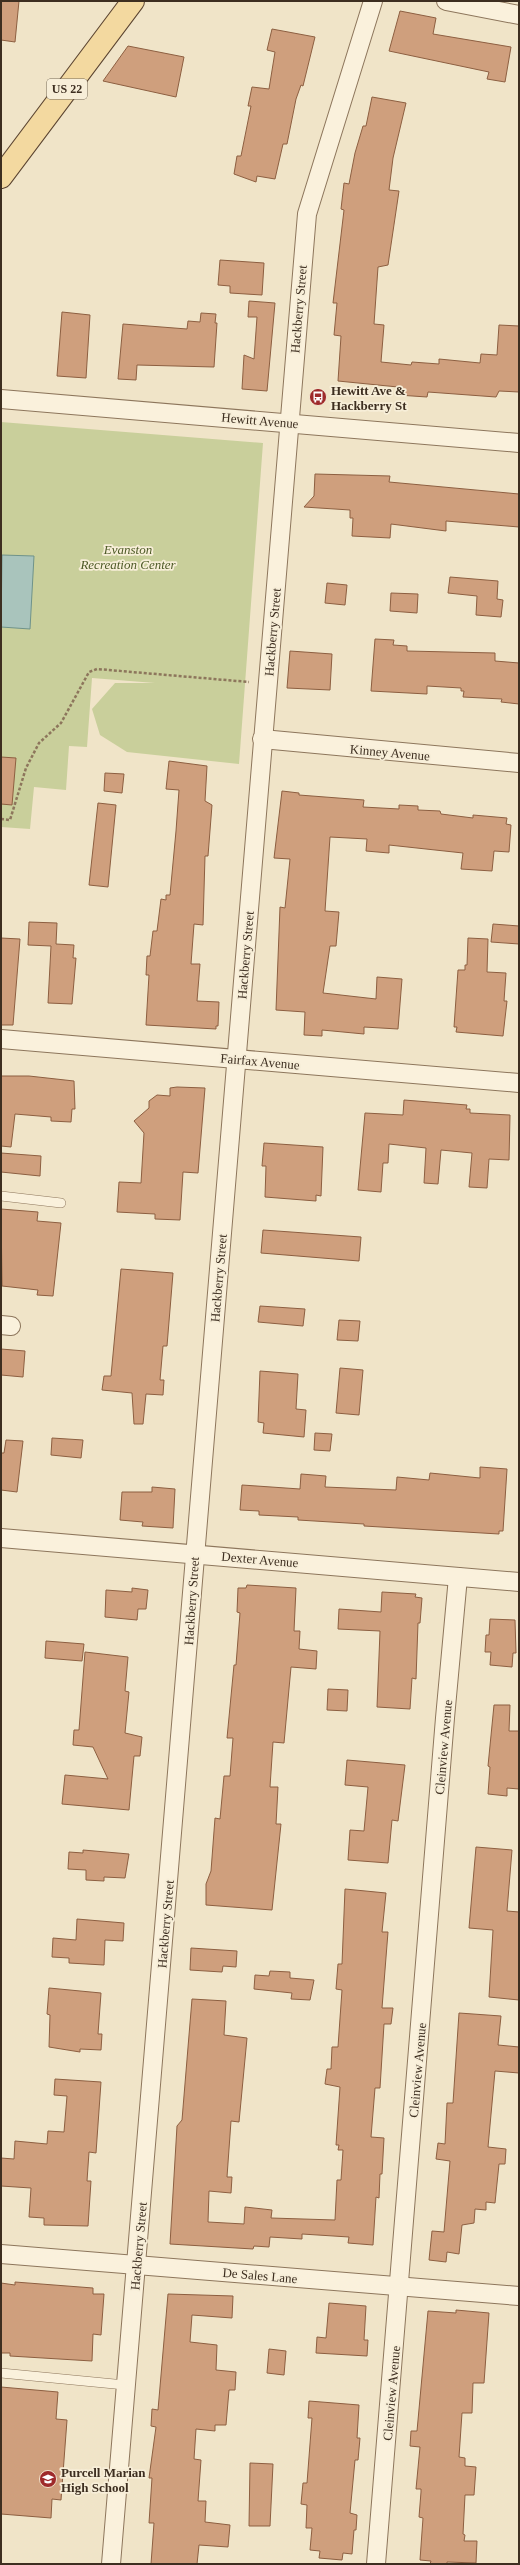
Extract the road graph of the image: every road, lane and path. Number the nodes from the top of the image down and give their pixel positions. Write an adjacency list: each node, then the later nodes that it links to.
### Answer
1 (134, 1): 5 (main road, US 22)
2 (373, 1): 7 (street, Hackberry Street)
3 (446, 1): 4 (street)
4 (519, 15)
5 (1, 177)
6 (1, 398): 7 (street, Hewitt Avenue)
7 (290, 423): 8 (street, Hewitt Avenue); 10 (street, Hackberry Street)
8 (519, 443)
9 (249, 682): 12 (path)
10 (262, 739): 11 (street, Kinney Avenue); 14 (street, Hackberry Street)
11 (519, 763)
12 (1, 819)
13 (1, 1039): 14 (street, Fairfax Avenue)
14 (237, 1059): 15 (street, Fairfax Avenue); 19 (street, Hackberry Street)
15 (519, 1083)
16 (1, 1196): 17 (lane)
17 (61, 1203)
18 (1, 1538): 19 (street, Dexter Avenue)
19 (194, 1554): 20 (street, Dexter Avenue); 23 (street, Hackberry Street)
20 (458, 1577): 21 (street, Dexter Avenue); 24 (street, Cleinview Avenue)
21 (519, 1582)
22 (1, 2254): 23 (street, De Sales Lane)
23 (137, 2265): 24 (street, De Sales Lane); 27 (street, Hackberry Street)
24 (400, 2287): 25 (street, De Sales Lane); 29 (street, Cleinview Avenue)
25 (519, 2296)
26 (1, 2373): 27 (lane)
27 (125, 2385): 28 (street, Hackberry Street)
28 (111, 2564)
29 (376, 2564)

